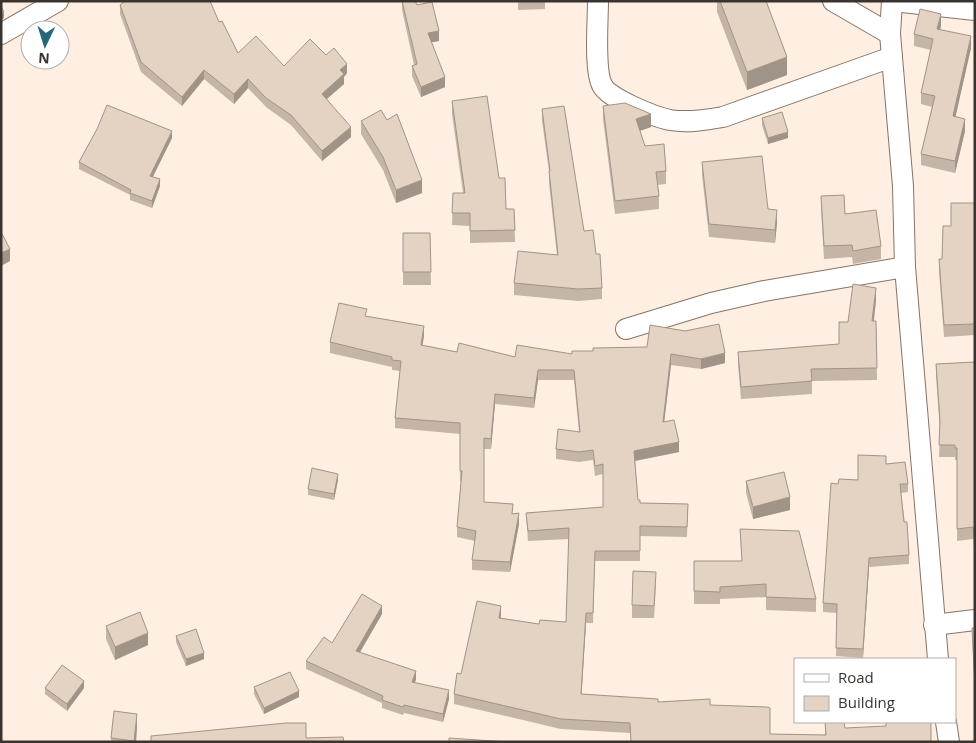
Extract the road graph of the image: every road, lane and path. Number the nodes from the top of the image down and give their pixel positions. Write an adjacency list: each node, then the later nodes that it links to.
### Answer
1 (58, 1): 6 (street)
2 (598, 1): 7 (street)
3 (834, 1): 5 (street)
4 (975, 10): 5 (street)
5 (890, 11): 7 (street)
6 (1, 34)
7 (892, 57): 8 (street)
8 (905, 267): 9 (street); 11 (street)
9 (626, 329)
10 (975, 620): 11 (street)
11 (934, 625): 12 (street)
12 (938, 658)
13 (946, 723): 14 (street)
14 (949, 742)

